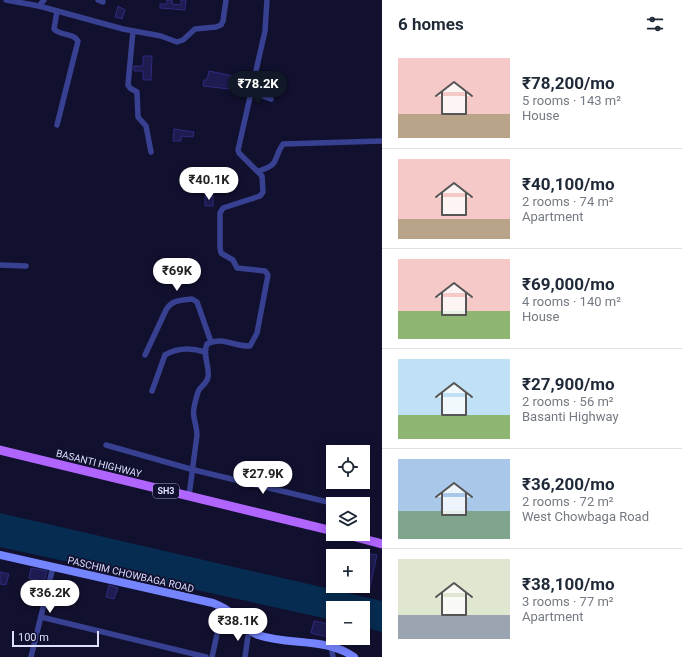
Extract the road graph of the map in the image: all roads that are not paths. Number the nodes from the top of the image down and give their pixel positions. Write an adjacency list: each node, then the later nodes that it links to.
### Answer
1 (6, 0): 5 (street)
2 (44, 0): 5 (street)
3 (226, 0): 7 (street)
4 (267, 0): 8 (street)
5 (40, 6): 6 (street)
6 (57, 11): 7 (street); 10 (street)
7 (133, 31): 12 (street)
8 (251, 92): 9 (street); 13 (street)
9 (271, 99)
10 (57, 125)
11 (382, 141): 13 (street)
12 (151, 152)
13 (259, 171): 16 (street)
14 (0, 264): 15 (street)
15 (26, 266)
16 (213, 341): 17 (street); 18 (street)
17 (205, 352): 19 (street); 22 (street)
18 (145, 355)
19 (152, 391)
20 (106, 446): 22 (street)
21 (0, 450): 23 (main road, BASANTI HIGHWAY / SH3)
22 (194, 468): 23 (street); 24 (street)
23 (190, 493): 25 (main road, BASANTI HIGHWAY / SH3)
24 (326, 501)
25 (326, 529)
26 (370, 541): 27 (main road)
27 (382, 544)
28 (0, 555): 29 (street, PASCHIM CHOWBAGA ROAD)
29 (53, 567): 30 (street, PASCHIM CHOWBAGA ROAD); 31 (street)
30 (223, 607): 32 (street, PASCHIM CHOWBAGA ROAD); 36 (street)
31 (41, 617): 34 (street); 35 (street)
32 (249, 630): 33 (street); 37 (street)
33 (332, 646): 38 (street); 39 (street)
34 (31, 657)
35 (206, 657)
36 (212, 657)
37 (245, 657)
38 (333, 657)
39 (354, 657)

